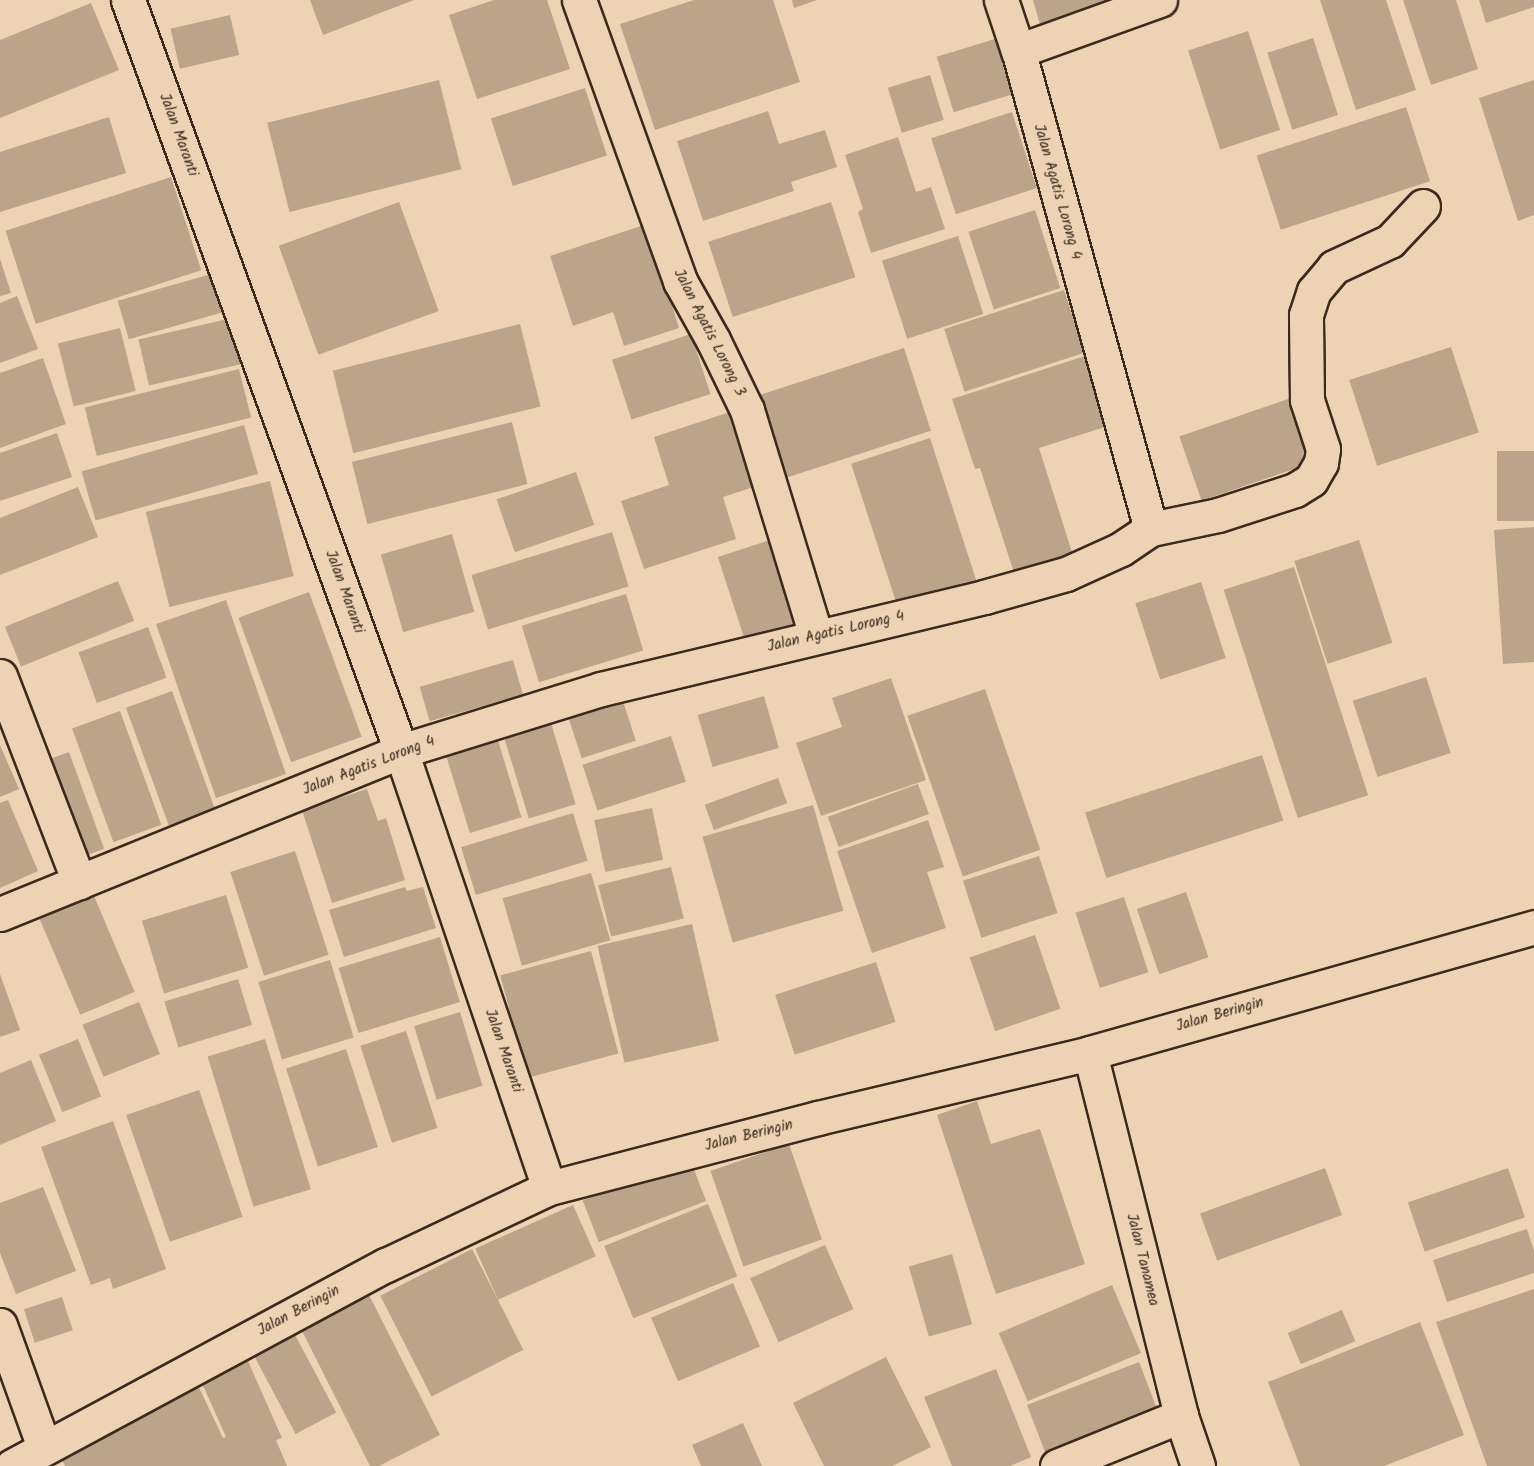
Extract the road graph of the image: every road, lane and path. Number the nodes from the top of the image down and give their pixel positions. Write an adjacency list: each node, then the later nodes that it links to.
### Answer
1 (128, 0): 10 (street, Jalan Maranti)
2 (579, 0): 8 (street, Jalan Agatis Lorong 3)
3 (1001, 0): 5 (street, Jalan Agatis Lorong 4)
4 (1160, 0): 5 (street)
5 (1018, 51): 7 (street, Jalan Agatis Lorong 4)
6 (1423, 206): 7 (street)
7 (1151, 529): 8 (street, Jalan Agatis Lorong 4)
8 (816, 636): 10 (street, Jalan Agatis Lorong 4)
9 (0, 676): 11 (street)
10 (401, 751): 11 (street, Jalan Agatis Lorong 4); 15 (street, Jalan Maranti)
11 (79, 882): 12 (street, Jalan Agatis Lorong 4)
12 (0, 914)
13 (1534, 927): 14 (street, Jalan Beringin)
14 (1090, 1053): 15 (street, Jalan Beringin); 17 (street, Jalan Tanamea)
15 (549, 1188): 18 (street, Jalan Beringin)
16 (0, 1325): 18 (street)
17 (1181, 1416): 20 (street); 21 (street, Jalan Tanamea)
18 (44, 1447): 19 (street, Jalan Beringin)
19 (12, 1466)
20 (1057, 1466)
21 (1198, 1466)

